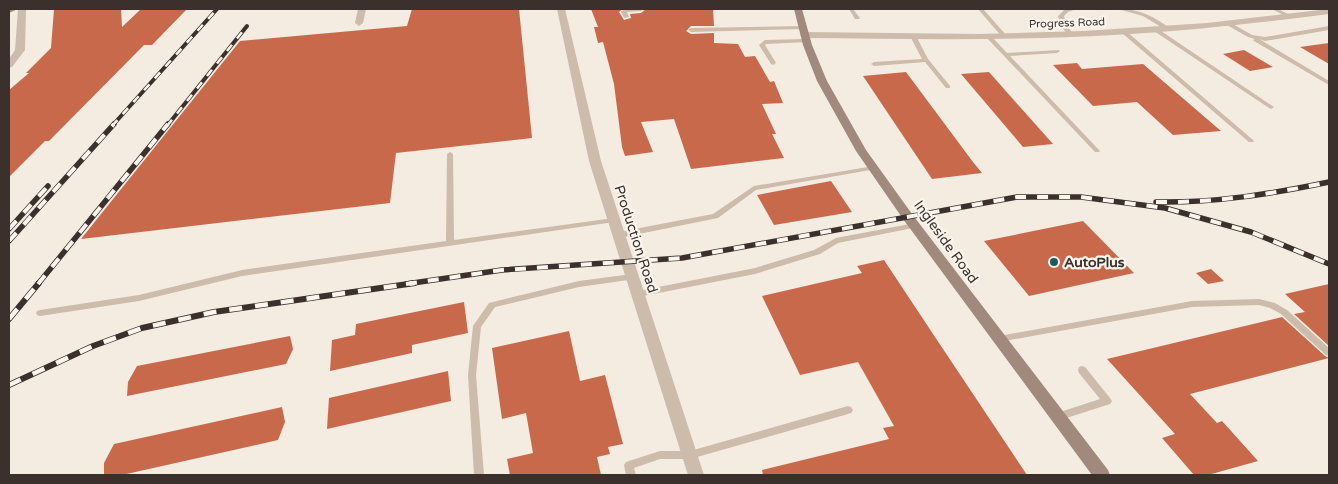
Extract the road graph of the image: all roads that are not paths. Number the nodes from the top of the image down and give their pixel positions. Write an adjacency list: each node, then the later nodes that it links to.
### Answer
1 (14, 9): 12 (street)
2 (22, 9): 36 (street)
3 (362, 9): 18 (street)
4 (561, 9): 44 (street, Production Road)
5 (641, 9): 16 (lane)
6 (798, 9): 25 (street, Ingleside Road)
7 (850, 9): 17 (lane)
8 (980, 9): 29 (lane)
9 (1073, 9): 26 (lane)
10 (1121, 9): 21 (lane)
11 (1275, 9): 14 (lane)
12 (9, 10)
13 (1325, 11): 14 (street, Progress Road); 15 (lane)
14 (1289, 16): 19 (street, Progress Road)
15 (1329, 16)
16 (626, 17)
17 (856, 18)
18 (359, 23)
19 (1229, 24): 21 (street, Progress Road); 30 (lane)
20 (1329, 28): 30 (lane)
21 (1168, 29): 23 (street, Progress Road)
22 (692, 30): 25 (lane)
23 (1156, 30): 24 (street, Progress Road); 39 (lane)
24 (1124, 32): 26 (street, Progress Road); 40 (lane)
25 (804, 35): 27 (street, Progress Road); 34 (lane); 43 (street, Ingleside Road)
26 (1070, 35): 29 (street, Progress Road)
27 (912, 36): 28 (street, Progress Road); 33 (lane)
28 (989, 36): 29 (street, Progress Road); 32 (lane)
29 (1005, 36)
30 (1250, 36): 37 (lane)
31 (1057, 51): 32 (lane)
32 (1006, 55): 41 (lane)
33 (926, 60): 35 (lane); 38 (lane)
34 (772, 63)
35 (874, 64)
36 (9, 66)
37 (1329, 83)
38 (948, 87)
39 (1271, 107)
40 (1251, 141)
41 (1097, 151)
42 (450, 154): 47 (lane)
43 (874, 168): 45 (street, Ingleside Road); 46 (lane)
44 (614, 220): 46 (street, Production Road); 47 (lane)
45 (915, 225): 49 (lane); 51 (street, Ingleside Road)
46 (619, 235): 48 (street, Production Road)
47 (450, 244): 50 (lane)
48 (632, 277): 49 (street, Production Road); 57 (lane)
49 (638, 294): 56 (street, Production Road)
50 (40, 313)
51 (999, 339): 52 (lane); 55 (street, Ingleside Road)
52 (1329, 353)
53 (1082, 370): 55 (lane)
54 (848, 410): 56 (lane)
55 (1057, 417): 60 (street, Ingleside Road)
56 (690, 455): 58 (lane); 59 (street, Production Road)
57 (479, 475)
58 (632, 475)
59 (696, 475)
60 (1102, 475)

